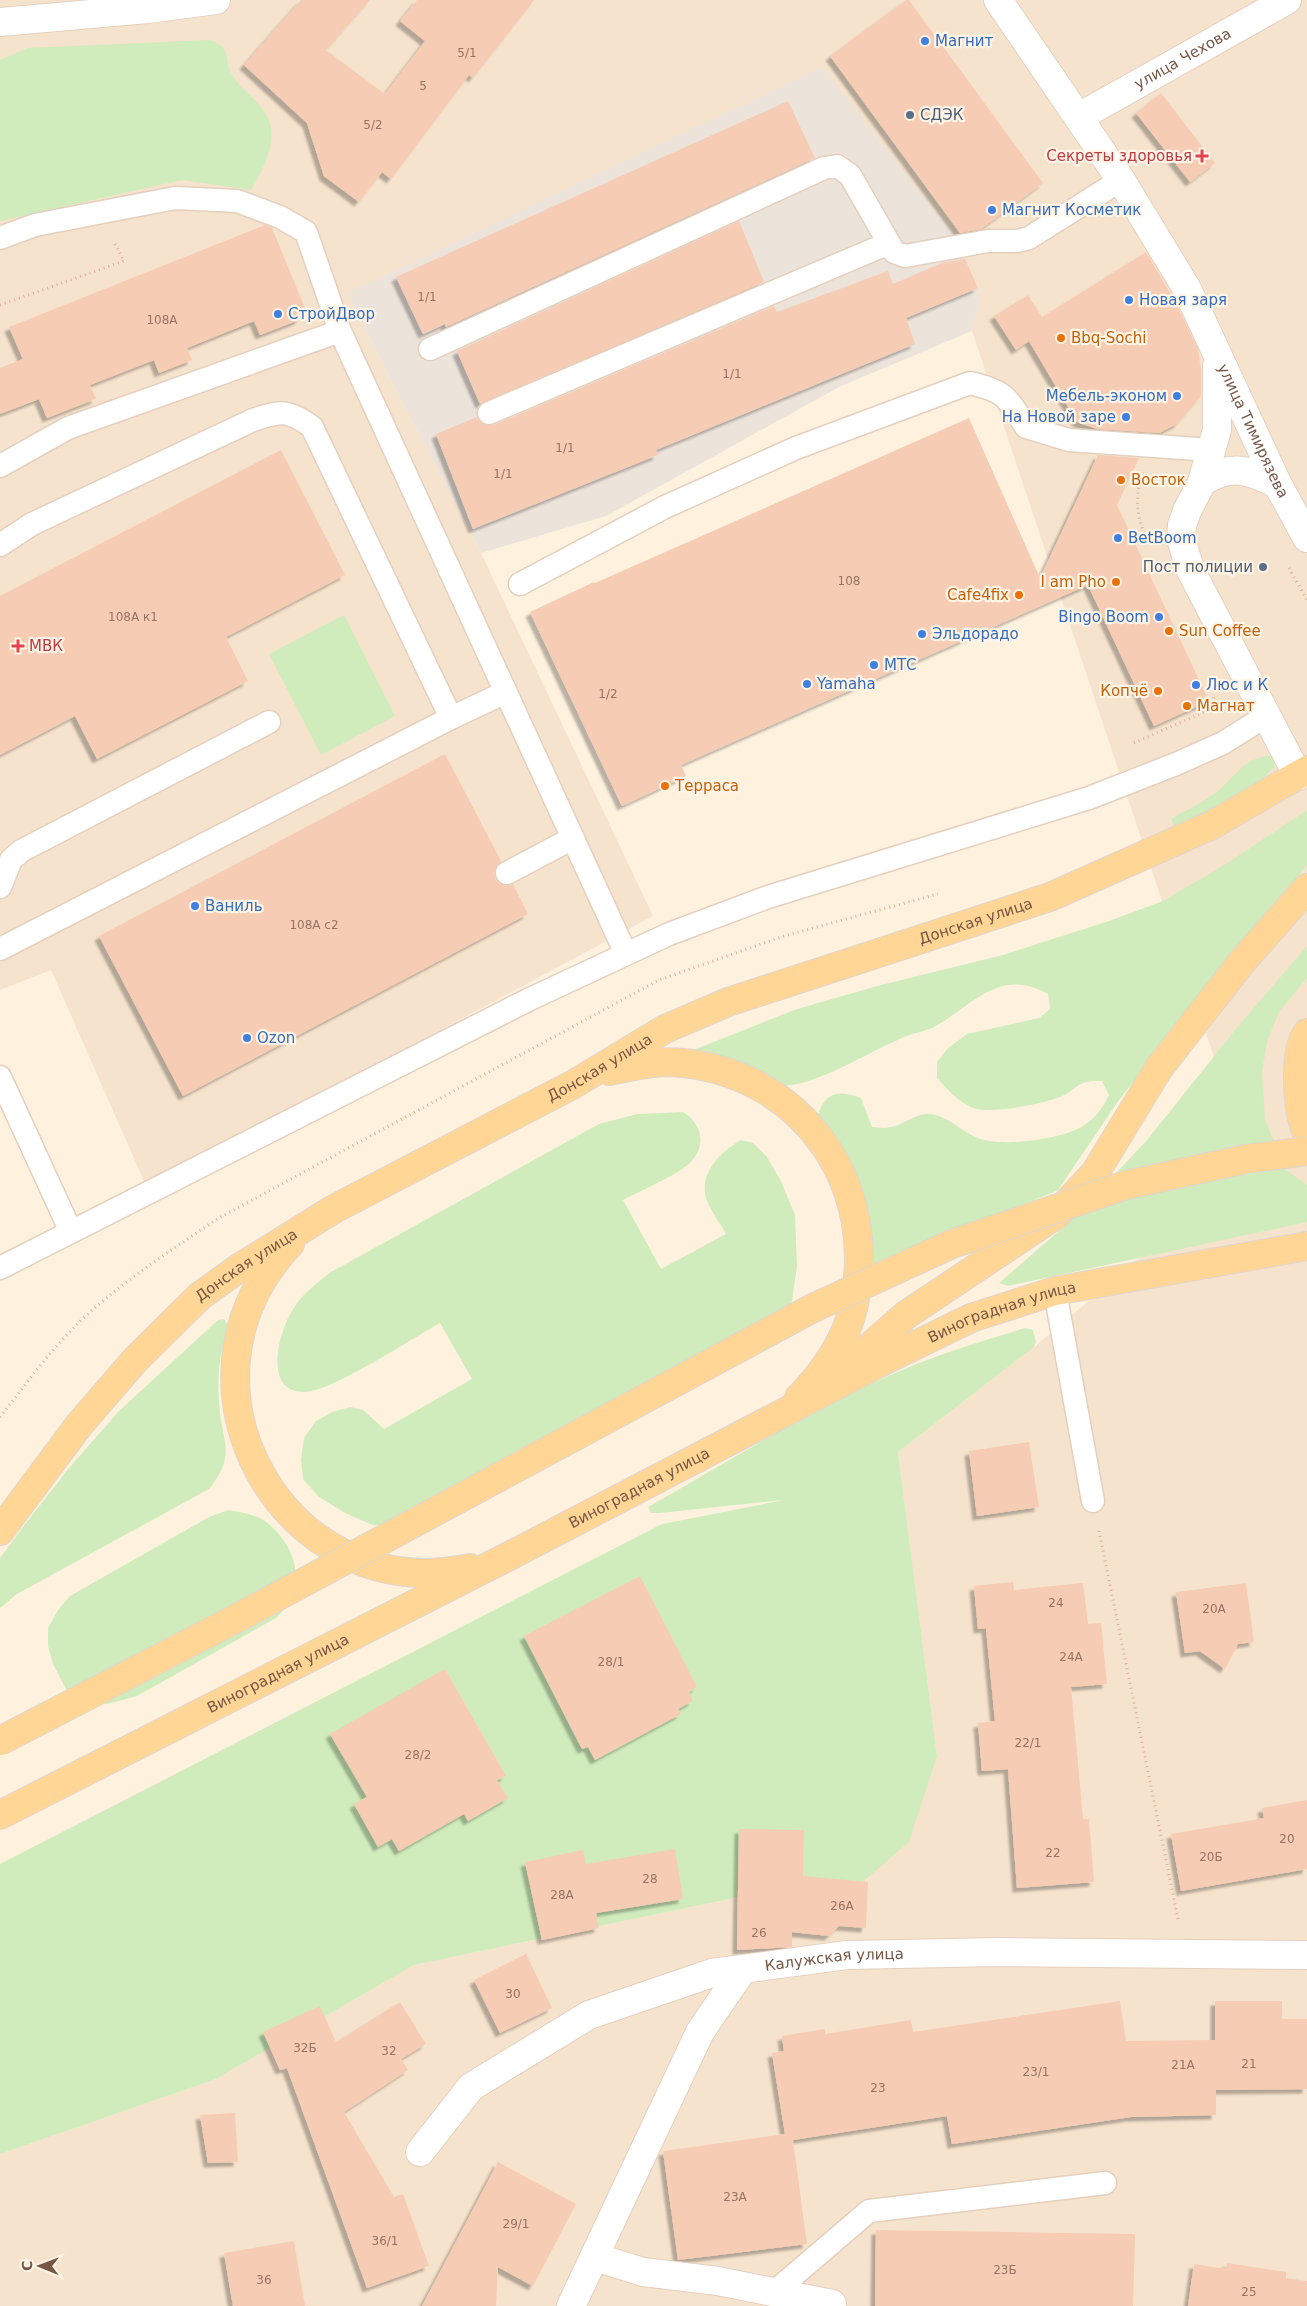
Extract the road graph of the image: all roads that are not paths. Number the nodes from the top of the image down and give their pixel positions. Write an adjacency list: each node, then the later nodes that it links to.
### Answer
1 (216, 0): 4 (street)
2 (998, 0): 5 (street, улица Тимирязева)
3 (1286, 0): 5 (street, улица Чехова)
4 (0, 22)
5 (1079, 117): 6 (street, улица Тимирязева)
6 (1121, 180): 8 (lane); 11 (street, улица Тимирязева)
7 (0, 238): 9 (lane)
8 (889, 243): 10 (lane); 12 (lane)
9 (340, 331): 14 (lane); 20 (lane)
10 (430, 349)
11 (1217, 350): 13 (street, улица Тимирязева); 16 (street, улица Тимирязева)
12 (489, 413)
13 (1212, 450): 15 (street, улица Тимирязева); 19 (lane)
14 (0, 466)
15 (1202, 482): 16 (street); 21 (street, улица Тимирязева)
16 (1278, 485): 17 (street, улица Тимирязева)
17 (1307, 538)
18 (0, 545): 22 (lane)
19 (520, 584)
20 (506, 692): 22 (lane); 25 (lane)
21 (1266, 716): 24 (street, улица Тимирязева); 30 (lane)
22 (451, 718): 29 (lane)
23 (269, 722): 27 (lane)
24 (1302, 773): 33 (main road, Донская улица)
25 (573, 838): 26 (lane); 30 (lane)
26 (507, 873)
27 (0, 887)
28 (1307, 888): 41 (main road)
29 (0, 949)
30 (626, 954): 37 (lane)
31 (1307, 1033): 34 (main road)
32 (0, 1077): 37 (lane)
33 (574, 1084): 36 (main road, Донская улица); 41 (main road)
34 (1307, 1133)
35 (1307, 1151): 45 (main road, bridge)
36 (334, 1209): 43 (main road, Донская улица); 44 (main road)
37 (71, 1232): 39 (lane)
38 (1307, 1246): 40 (main road, Виноградная улица)
39 (0, 1268)
40 (1055, 1291): 41 (main road, Виноградная улица); 42 (lane)
41 (757, 1427): 44 (main road, Виноградная улица)
42 (1094, 1502)
43 (0, 1531)
44 (521, 1550): 46 (main road, Виноградная улица)
45 (0, 1741)
46 (0, 1815)
47 (1307, 1955): 48 (street, Калужская улица)
48 (743, 1969): 49 (street, Калужская улица); 51 (street)
49 (420, 2152)
50 (1105, 2183): 52 (lane)
51 (595, 2257): 52 (street); 54 (street)
52 (773, 2292): 53 (street)
53 (832, 2304)
54 (571, 2306)

